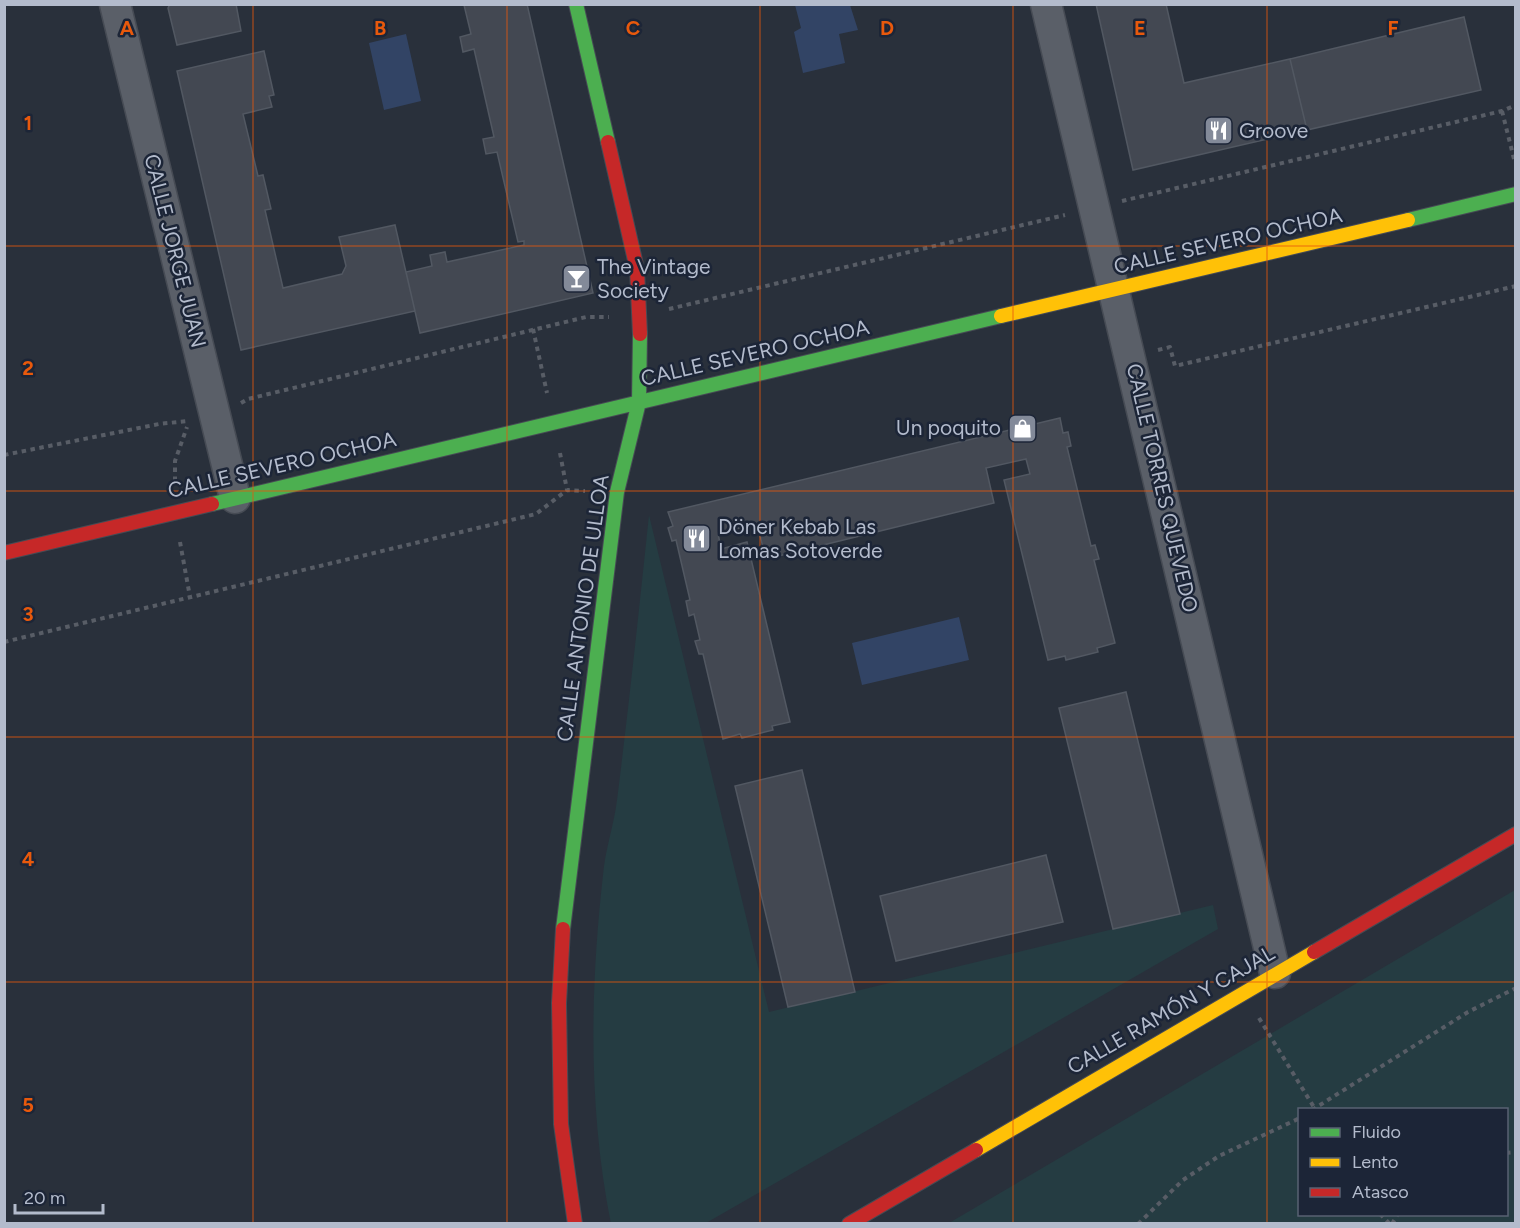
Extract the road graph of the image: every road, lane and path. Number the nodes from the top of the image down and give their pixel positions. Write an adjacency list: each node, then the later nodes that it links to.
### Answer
1 (115, 4): 14 (street, CALLE JORGE JUAN)
2 (576, 4): 11 (street, CALLE ANTONIO DE ULLOA)
3 (1046, 4): 8 (street, CALLE TORRES QUEVEDO)
4 (1515, 105): 5 (path)
5 (1502, 111): 6 (path); 8 (path)
6 (1515, 165)
7 (1515, 194): 10 (street, CALLE SEVERO OCHOA)
8 (1095, 207): 10 (street, CALLE TORRES QUEVEDO); 11 (path)
9 (1515, 286): 12 (path)
10 (1115, 290): 12 (street, CALLE TORRES QUEVEDO); 13 (street, CALLE SEVERO OCHOA)
11 (640, 317): 13 (street, CALLE ANTONIO DE ULLOA); 14 (path)
12 (1131, 357): 21 (street, CALLE TORRES QUEVEDO)
13 (639, 402): 17 (street, CALLE SEVERO OCHOA); 27 (street, CALLE ANTONIO DE ULLOA)
14 (216, 419): 15 (path); 17 (street, CALLE JORGE JUAN)
15 (4, 455)
16 (567, 490): 19 (path)
17 (235, 498): 18 (street, CALLE SEVERO OCHOA)
18 (4, 553)
19 (4, 642)
20 (1515, 834): 21 (street, CALLE RAMÓN Y CAJAL)
21 (1275, 973): 23 (street, CALLE RAMÓN Y CAJAL)
22 (1515, 988): 25 (path)
23 (1243, 992): 24 (path); 28 (street, CALLE RAMÓN Y CAJAL)
24 (1313, 1108)
25 (1316, 1108)
26 (1298, 1118): 29 (path)
27 (575, 1224)
28 (849, 1224)
29 (1138, 1224)

